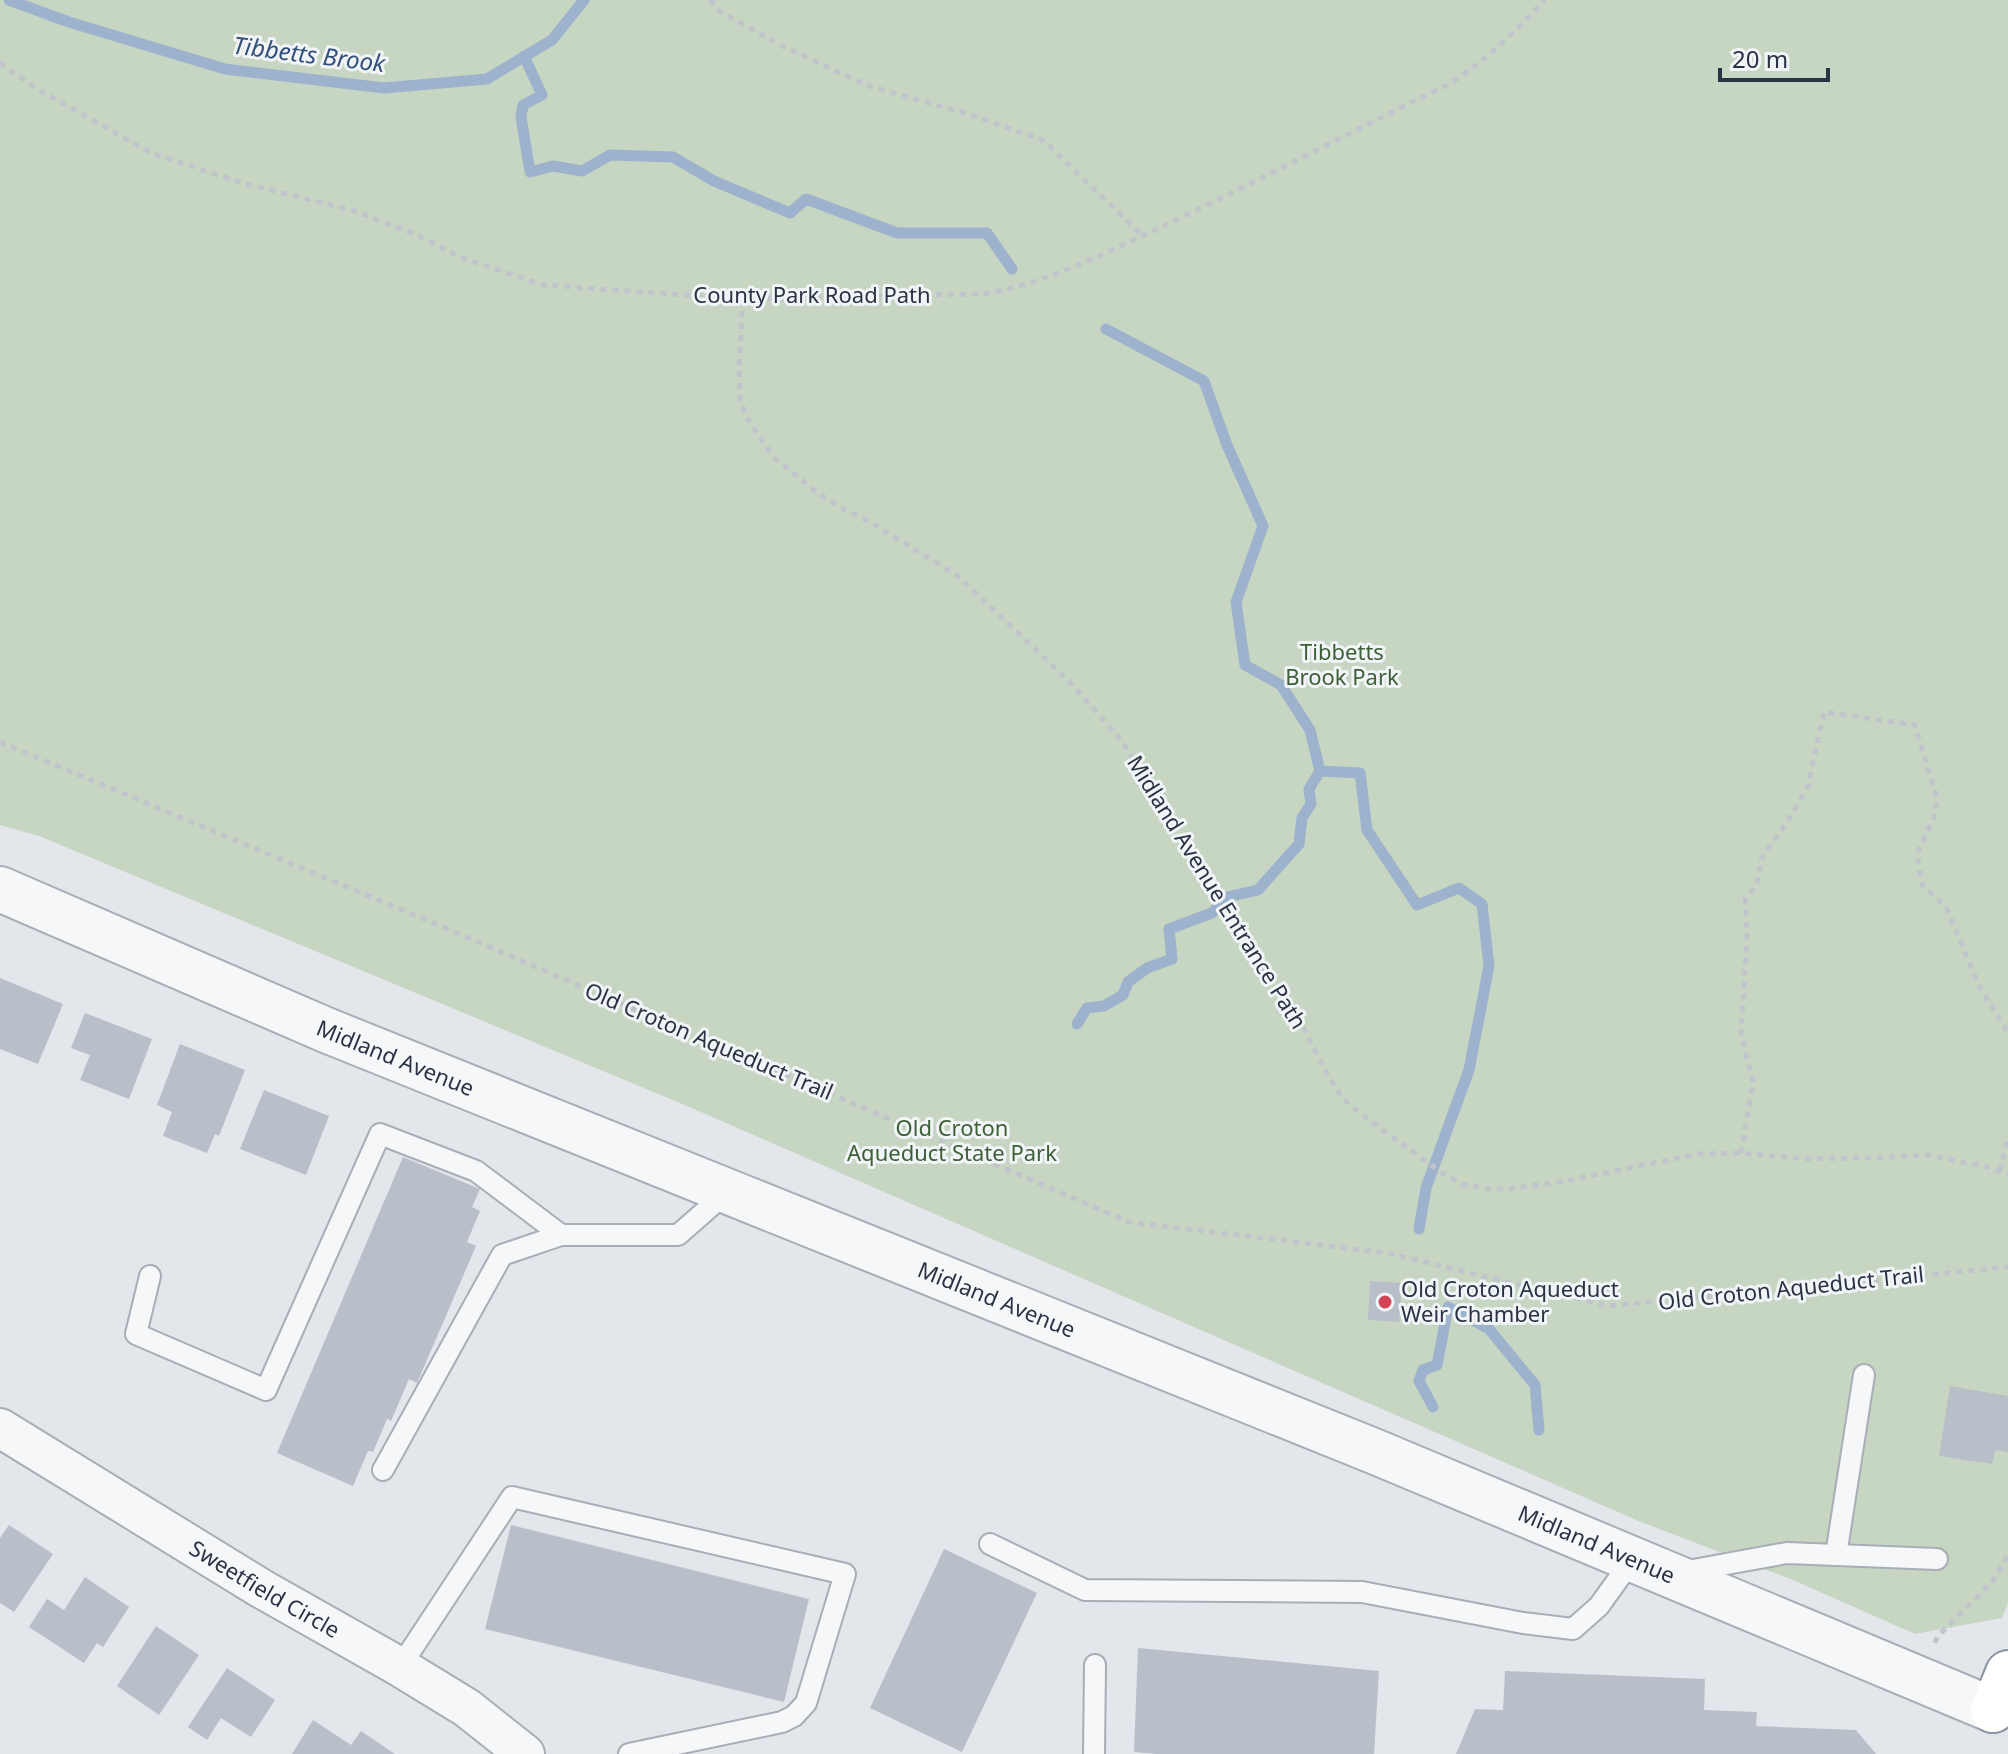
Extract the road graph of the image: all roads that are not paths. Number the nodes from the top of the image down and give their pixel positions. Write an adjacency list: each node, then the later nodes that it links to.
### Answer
1 (0, 889): 2 (street, Midland Avenue)
2 (727, 1192): 3 (lane); 11 (street, Midland Avenue)
3 (561, 1235): 4 (lane); 7 (lane)
4 (150, 1276)
5 (1864, 1375): 9 (lane)
6 (0, 1428): 13 (street, Sweetfield Circle)
7 (383, 1470)
8 (990, 1544): 11 (lane)
9 (1836, 1555): 10 (lane); 11 (lane)
10 (1937, 1559)
11 (1649, 1567): 14 (street, Midland Avenue)
12 (1095, 1665): 17 (lane)
13 (400, 1667): 15 (street, Sweetfield Circle); 16 (lane)
14 (2000, 1692)
15 (525, 1754)
16 (629, 1754)
17 (1094, 1754)

